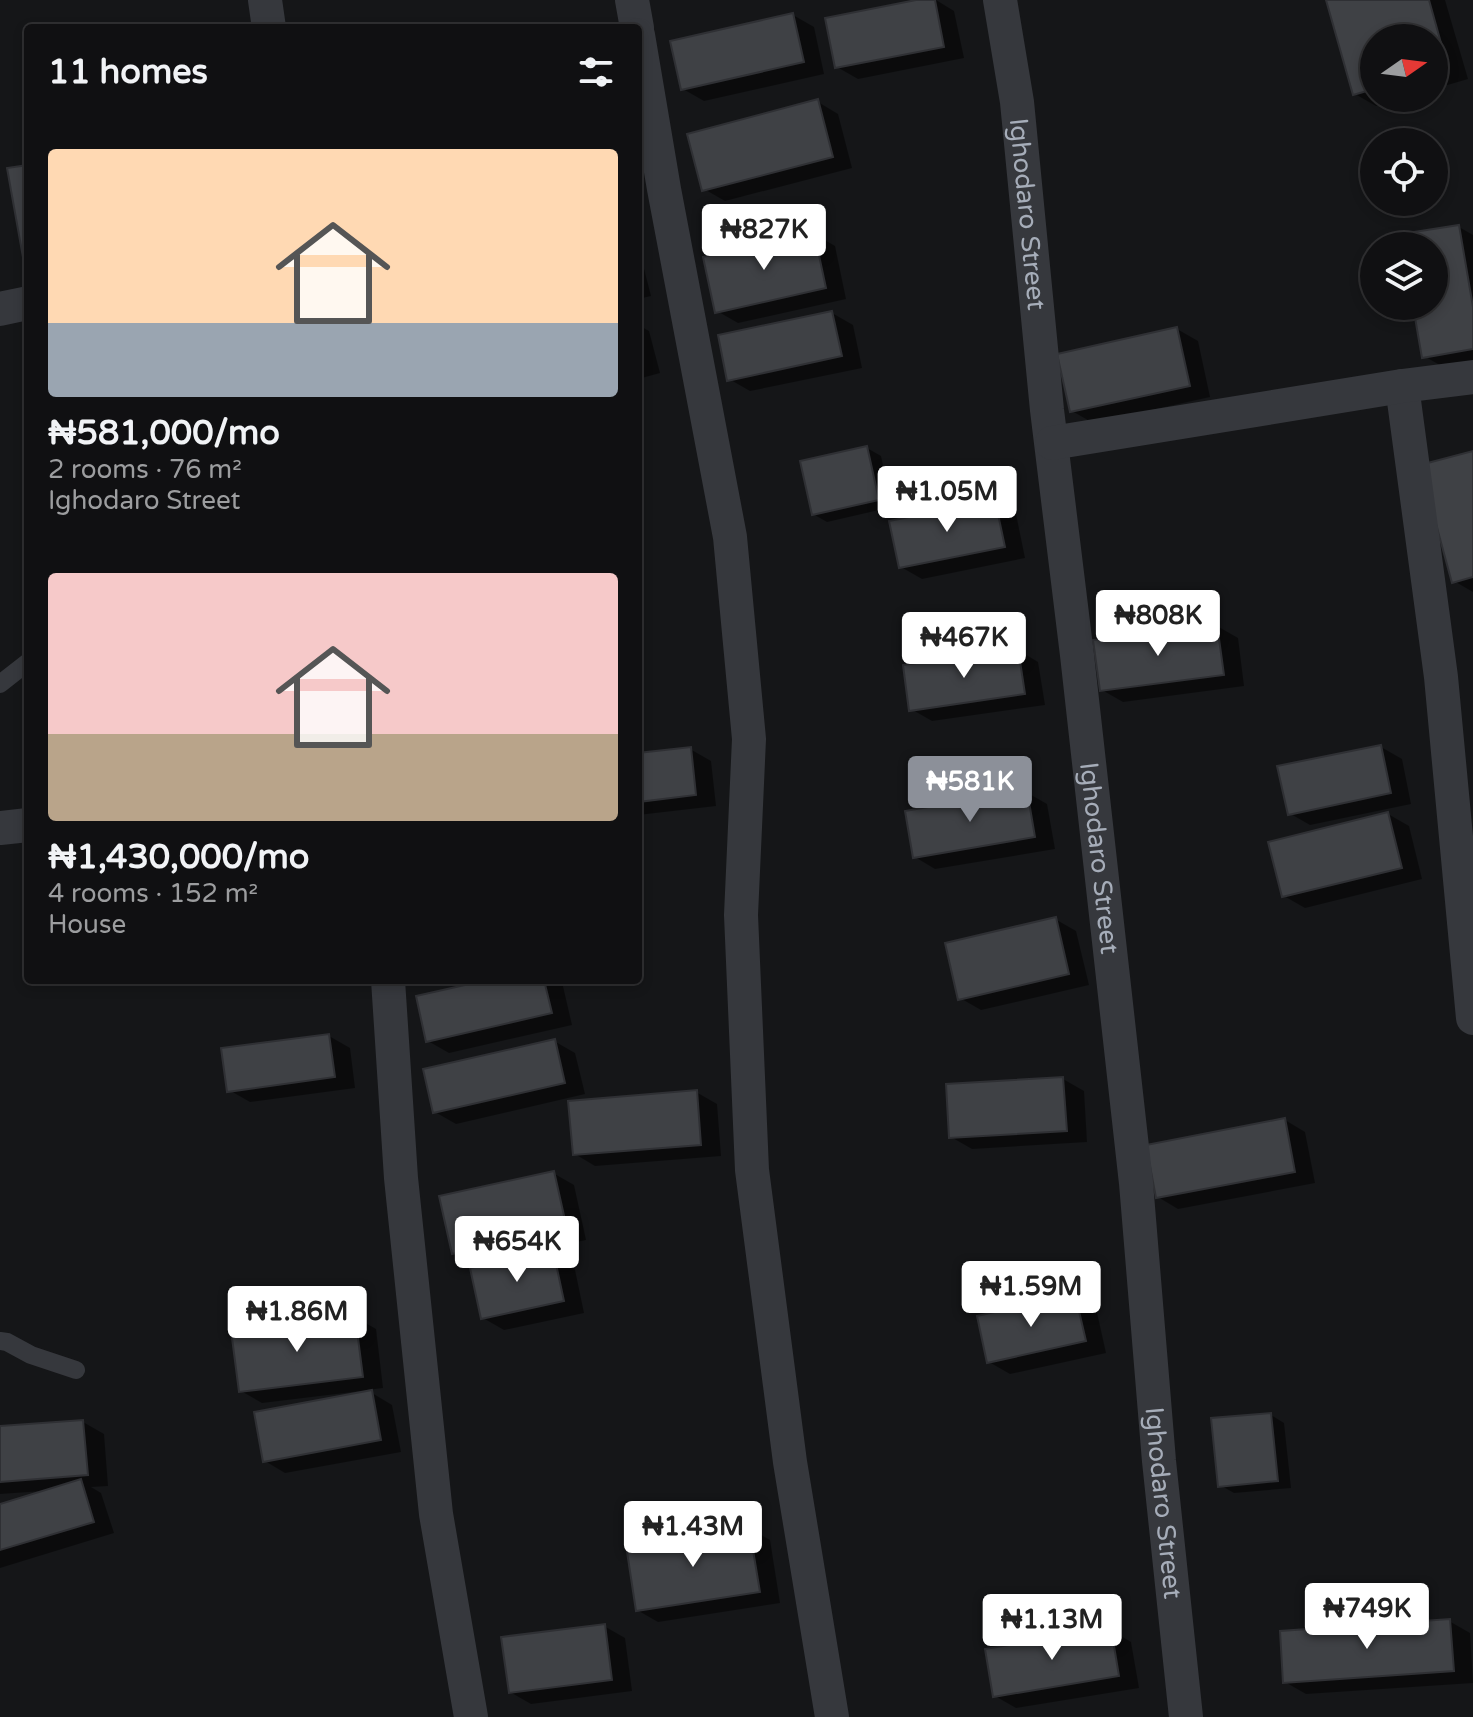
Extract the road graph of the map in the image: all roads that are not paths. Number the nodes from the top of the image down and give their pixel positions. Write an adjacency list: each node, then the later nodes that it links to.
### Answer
1 (265, 0): 4 (street)
2 (632, 0): 5 (street)
3 (1000, 0): 12 (street, Ighodaro Street)
4 (268, 24)
5 (636, 24)
6 (642, 83): 7 (street)
7 (651, 191): 22 (street)
8 (24, 304): 9 (street)
9 (0, 309)
10 (1473, 377): 11 (street)
11 (1402, 386): 12 (street); 18 (street)
12 (1052, 443): 23 (street, Ighodaro Street)
13 (24, 665): 14 (lane)
14 (0, 684)
15 (24, 825): 16 (street)
16 (0, 828)
17 (388, 984): 21 (street)
18 (1473, 1018)
19 (0, 1341): 20 (lane)
20 (76, 1370)
21 (471, 1717)
22 (832, 1717)
23 (1186, 1717)

